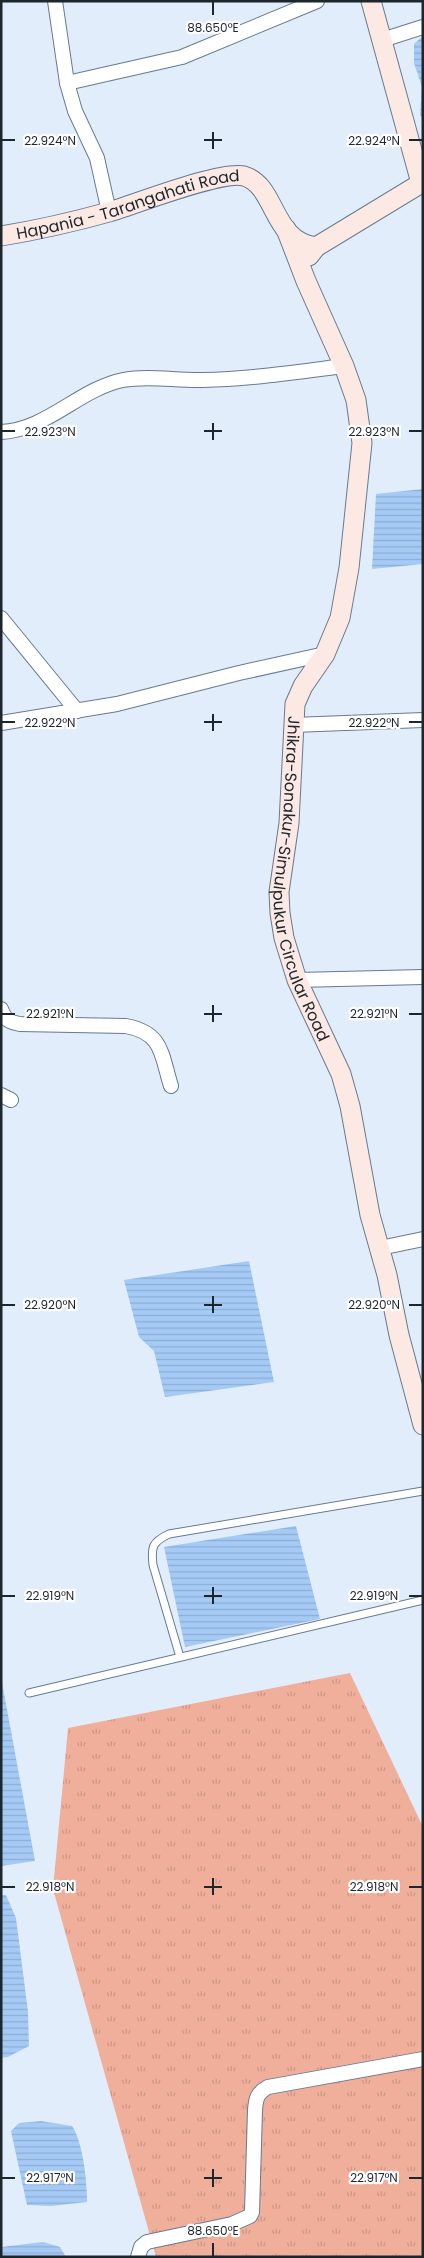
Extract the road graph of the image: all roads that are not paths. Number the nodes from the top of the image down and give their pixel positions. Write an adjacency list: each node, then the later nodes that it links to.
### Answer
1 (55, 1): 6 (street)
2 (317, 1): 6 (street)
3 (371, 1): 5 (street)
4 (423, 27): 5 (street)
5 (382, 40): 7 (street)
6 (67, 83): 8 (street)
7 (422, 183): 11 (street)
8 (109, 212): 9 (street, Hapania - Tarangahati Road); 10 (street, Hapania - Tarangahati Road)
9 (286, 229): 11 (street); 12 (street, Jhikra-Sonakur-Simulpukur Circular Road)
10 (1, 236)
11 (316, 247): 12 (street)
12 (306, 281): 13 (street, Jhikra-Sonakur-Simulpukur Circular Road)
13 (344, 366): 14 (street); 16 (street, Jhikra-Sonakur-Simulpukur Circular Road)
14 (1, 432)
15 (1, 618): 17 (street)
16 (325, 654): 17 (street); 20 (street, Jhikra-Sonakur-Simulpukur Circular Road)
17 (77, 710): 19 (street)
18 (423, 720): 20 (street)
19 (1, 723)
20 (293, 724): 22 (street, Jhikra-Sonakur-Simulpukur Circular Road)
21 (423, 977): 22 (street)
22 (297, 980): 27 (street, Jhikra-Sonakur-Simulpukur Circular Road)
23 (1, 1009): 24 (street)
24 (5, 1023): 25 (street)
25 (171, 1086)
26 (423, 1239): 27 (street)
27 (380, 1248): 28 (street, Jhikra-Sonakur-Simulpukur Circular Road)
28 (423, 1426)
29 (423, 1490): 31 (lane)
30 (423, 1600): 31 (lane)
31 (180, 1657): 32 (lane)
32 (29, 1693)
33 (423, 2059): 34 (street)
34 (138, 2257)

